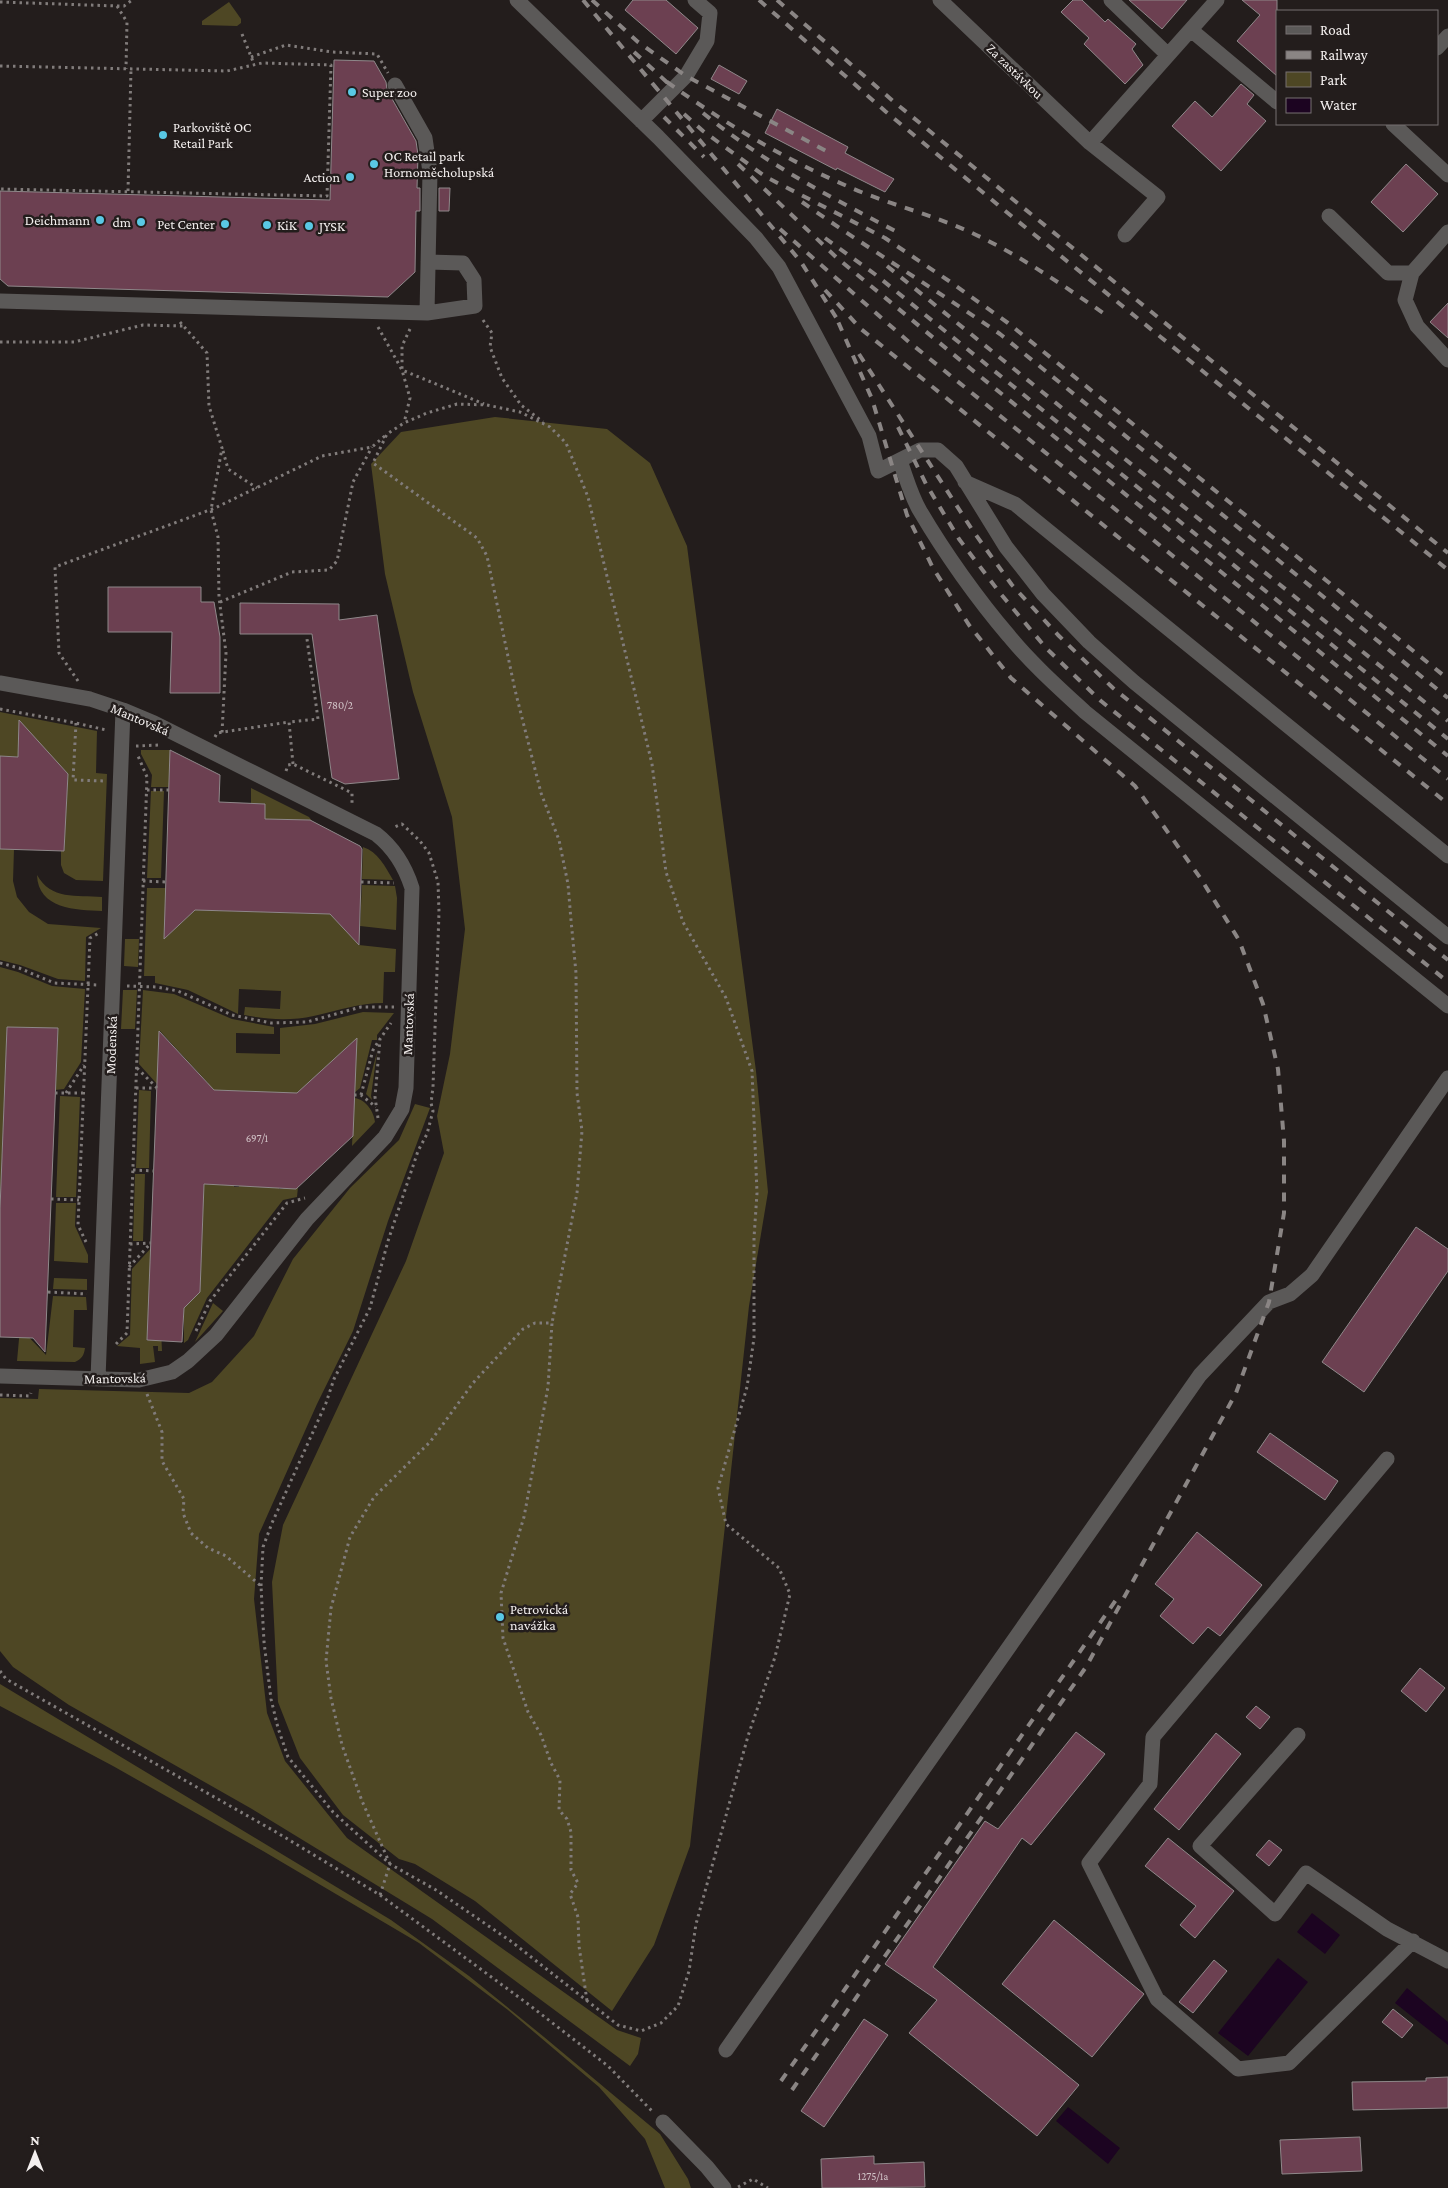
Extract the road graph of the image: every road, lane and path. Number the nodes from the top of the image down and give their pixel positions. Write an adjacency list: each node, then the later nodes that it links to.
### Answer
1 (132, 0): 8 (path)
2 (517, 0): 21 (street)
3 (695, 0): 21 (street)
4 (940, 0): 23 (street, Za zastávkou)
5 (1111, 0): 13 (street)
6 (1217, 0): 9 (street)
7 (0, 2): 8 (path)
8 (117, 6): 17 (path)
9 (1191, 30): 13 (street); 20 (street)
10 (242, 34): 14 (path)
11 (1448, 36): 12 (street)
12 (1438, 47)
13 (1168, 55): 23 (street)
14 (251, 56): 15 (path); 19 (path)
15 (254, 64): 18 (path); 26 (path)
16 (0, 66): 17 (path)
17 (126, 69): 18 (path)
18 (131, 69): 26 (path)
19 (395, 86): 30 (street)
20 (1276, 101)
21 (641, 121): 47 (street)
22 (1394, 125): 24 (street)
23 (1090, 143): 29 (street, Za zastávkou)
24 (1448, 175)
25 (0, 189): 26 (path)
26 (128, 191)
27 (1329, 216): 31 (street)
28 (1448, 232): 31 (street)
29 (1125, 235)
30 (428, 262): 34 (street); 36 (street)
31 (1412, 273): 39 (street)
32 (0, 301): 33 (street)
33 (167, 306): 35 (street); 37 (path)
34 (474, 306): 36 (street); 43 (path)
35 (368, 311): 36 (street); 40 (path)
36 (423, 313): 40 (path)
37 (183, 326): 38 (path); 46 (path)
38 (0, 342)
39 (1448, 360)
40 (402, 370): 41 (path); 42 (path)
41 (487, 405): 42 (path); 43 (path)
42 (404, 423): 44 (path)
43 (550, 427): 121 (path)
44 (387, 434): 45 (path); 107 (path)
45 (372, 446): 49 (path); 51 (path)
46 (222, 448): 49 (path); 50 (path)
47 (900, 461): 48 (street); 82 (street)
48 (965, 482): 70 (street); 77 (street)
49 (257, 488): 50 (path)
50 (211, 510): 51 (path); 54 (path)
51 (220, 602): 59 (path)
52 (308, 639): 57 (path)
53 (0, 683): 54 (street, Mantovská)
54 (90, 699): 56 (street, Mantovská)
55 (0, 709): 58 (path)
56 (124, 710): 60 (street, Mantovská); 62 (street, Modenská)
57 (289, 722): 59 (path); 63 (path)
58 (76, 723): 62 (path); 65 (path)
59 (222, 732): 60 (path)
60 (189, 740): 112 (street, Mantovská)
61 (162, 745): 62 (path)
62 (130, 746): 66 (path); 80 (street, Modenská)
63 (293, 764): 64 (path); 68 (path)
64 (284, 775)
65 (109, 781)
66 (147, 790): 67 (path); 72 (path)
67 (169, 790)
68 (352, 809)
69 (390, 829): 114 (path)
70 (1448, 856)
71 (394, 876): 76 (path)
72 (144, 881): 73 (path); 81 (path)
73 (166, 882)
74 (361, 882): 75 (path)
75 (385, 883)
76 (398, 886)
77 (1448, 937)
78 (0, 963): 79 (path)
79 (87, 985): 80 (path); 84 (path)
80 (113, 985): 81 (path); 109 (street, Modenská)
81 (140, 986): 83 (path); 85 (path)
82 (1448, 1006)
83 (380, 1039): 92 (path); 93 (path)
84 (84, 1065): 89 (path); 90 (path)
85 (137, 1068): 87 (path); 87 (path)
86 (1448, 1078): 122 (street)
87 (136, 1088): 95 (path)
88 (55, 1093): 89 (path)
89 (66, 1093): 90 (path)
90 (83, 1093): 99 (path)
91 (354, 1095): 92 (path)
92 (361, 1095): 93 (path)
93 (376, 1107): 94 (path)
94 (379, 1123)
95 (133, 1170): 96 (path); 100 (path)
96 (154, 1171)
97 (311, 1197): 108 (path)
98 (51, 1200): 99 (path)
99 (79, 1200): 101 (path)
100 (130, 1244): 102 (path); 102 (path)
101 (88, 1247)
102 (129, 1267): 109 (path)
103 (90, 1286): 105 (path)
104 (48, 1292): 105 (path)
105 (90, 1294): 106 (path)
106 (90, 1303)
107 (552, 1323): 117 (path); 121 (path)
108 (195, 1333)
109 (99, 1354): 111 (street, Modenská)
110 (0, 1376): 111 (street, Mantovská)
111 (98, 1379): 112 (street, Mantovská)
112 (139, 1380): 114 (path)
113 (1387, 1459): 119 (street)
114 (261, 1586): 117 (path)
115 (0, 1673): 118 (path)
116 (1298, 1735): 119 (street)
117 (390, 1864): 118 (path); 121 (path)
118 (380, 1895): 123 (path)
119 (1413, 1941): 120 (street)
120 (1448, 1961)
121 (587, 2001)
122 (726, 2050)
123 (663, 2122): 124 (street)
124 (724, 2188)
125 (737, 2188): 126 (path)
126 (768, 2188)

